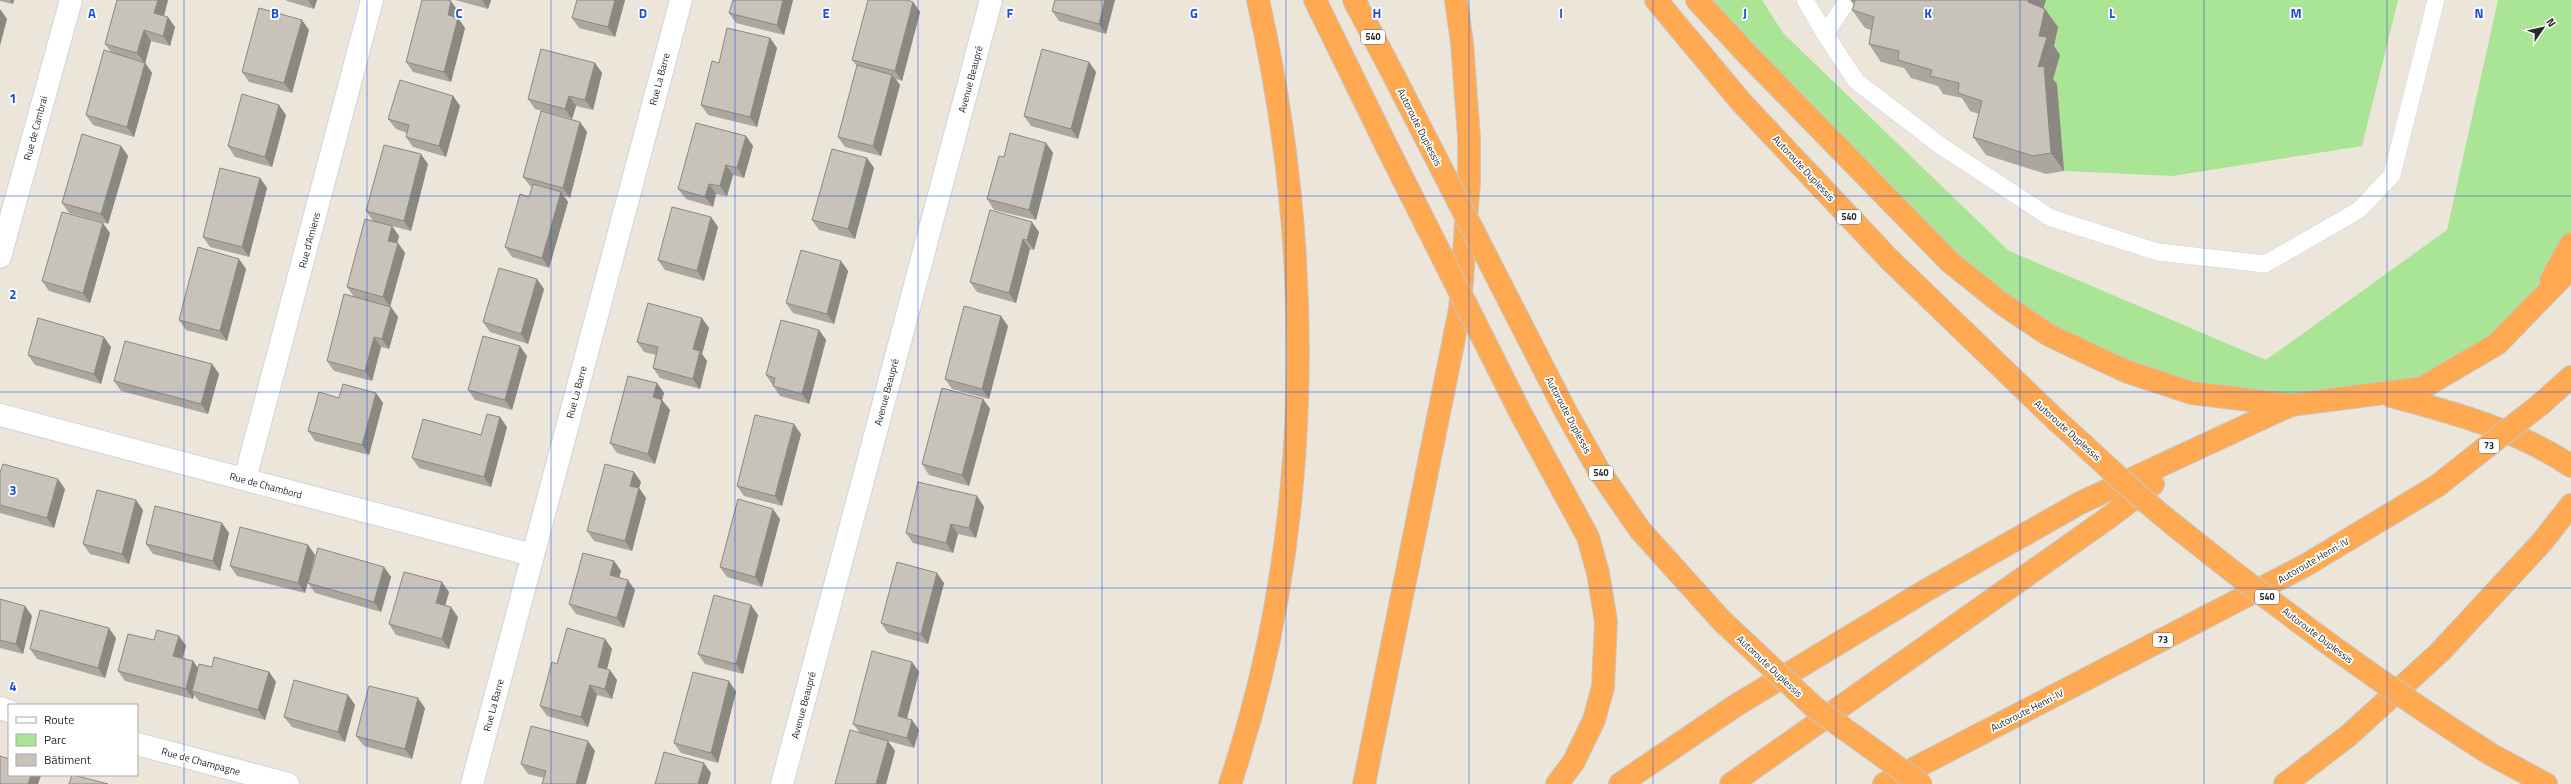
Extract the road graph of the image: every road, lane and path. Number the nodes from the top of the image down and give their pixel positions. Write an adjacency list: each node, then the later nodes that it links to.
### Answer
1 (71, 0): 18 (street, Rue de Cambrai)
2 (372, 0): 27 (street, Rue d'Amiens)
3 (681, 0): 29 (street, Rue La Barre)
4 (991, 0): 33 (street, Avenue Beaupré)
5 (1258, 0): 34 (highway)
6 (1315, 0): 36 (highway, bridge)
7 (1354, 0): 40 (highway, Autoroute Duplessis / 540, bridge)
8 (1456, 0): 35 (highway)
9 (1656, 0): 42 (highway, Autoroute Duplessis / 540, bridge)
10 (1697, 0): 16 (highway)
11 (1710, 0): 16 (highway)
12 (1805, 0): 15 (lane)
13 (1848, 0): 15 (lane)
14 (2436, 0): 15 (lane)
15 (1825, 34)
16 (1748, 56): 23 (highway)
17 (2571, 244): 20 (highway)
18 (0, 257)
19 (2571, 268): 20 (highway)
20 (2541, 299): 22 (highway)
21 (2571, 377): 39 (highway, Autoroute Henri-IV / 73, bridge)
22 (2380, 393): 23 (highway); 26 (highway)
23 (2291, 405): 25 (highway)
24 (0, 415): 27 (street, Rue de Chambord)
25 (2202, 446): 37 (highway); 38 (highway)
26 (2571, 466)
27 (245, 479): 29 (street, Rue de Chambord)
28 (2571, 505): 41 (highway)
29 (532, 555): 32 (street, Rue La Barre)
30 (138, 744): 31 (street, Rue de Champagne)
31 (288, 784)
32 (472, 784)
33 (782, 784)
34 (1230, 784)
35 (1364, 784)
36 (1557, 784)
37 (1620, 784)
38 (1731, 784)
39 (1884, 784)
40 (1921, 784)
41 (2285, 784)
42 (2546, 784)

